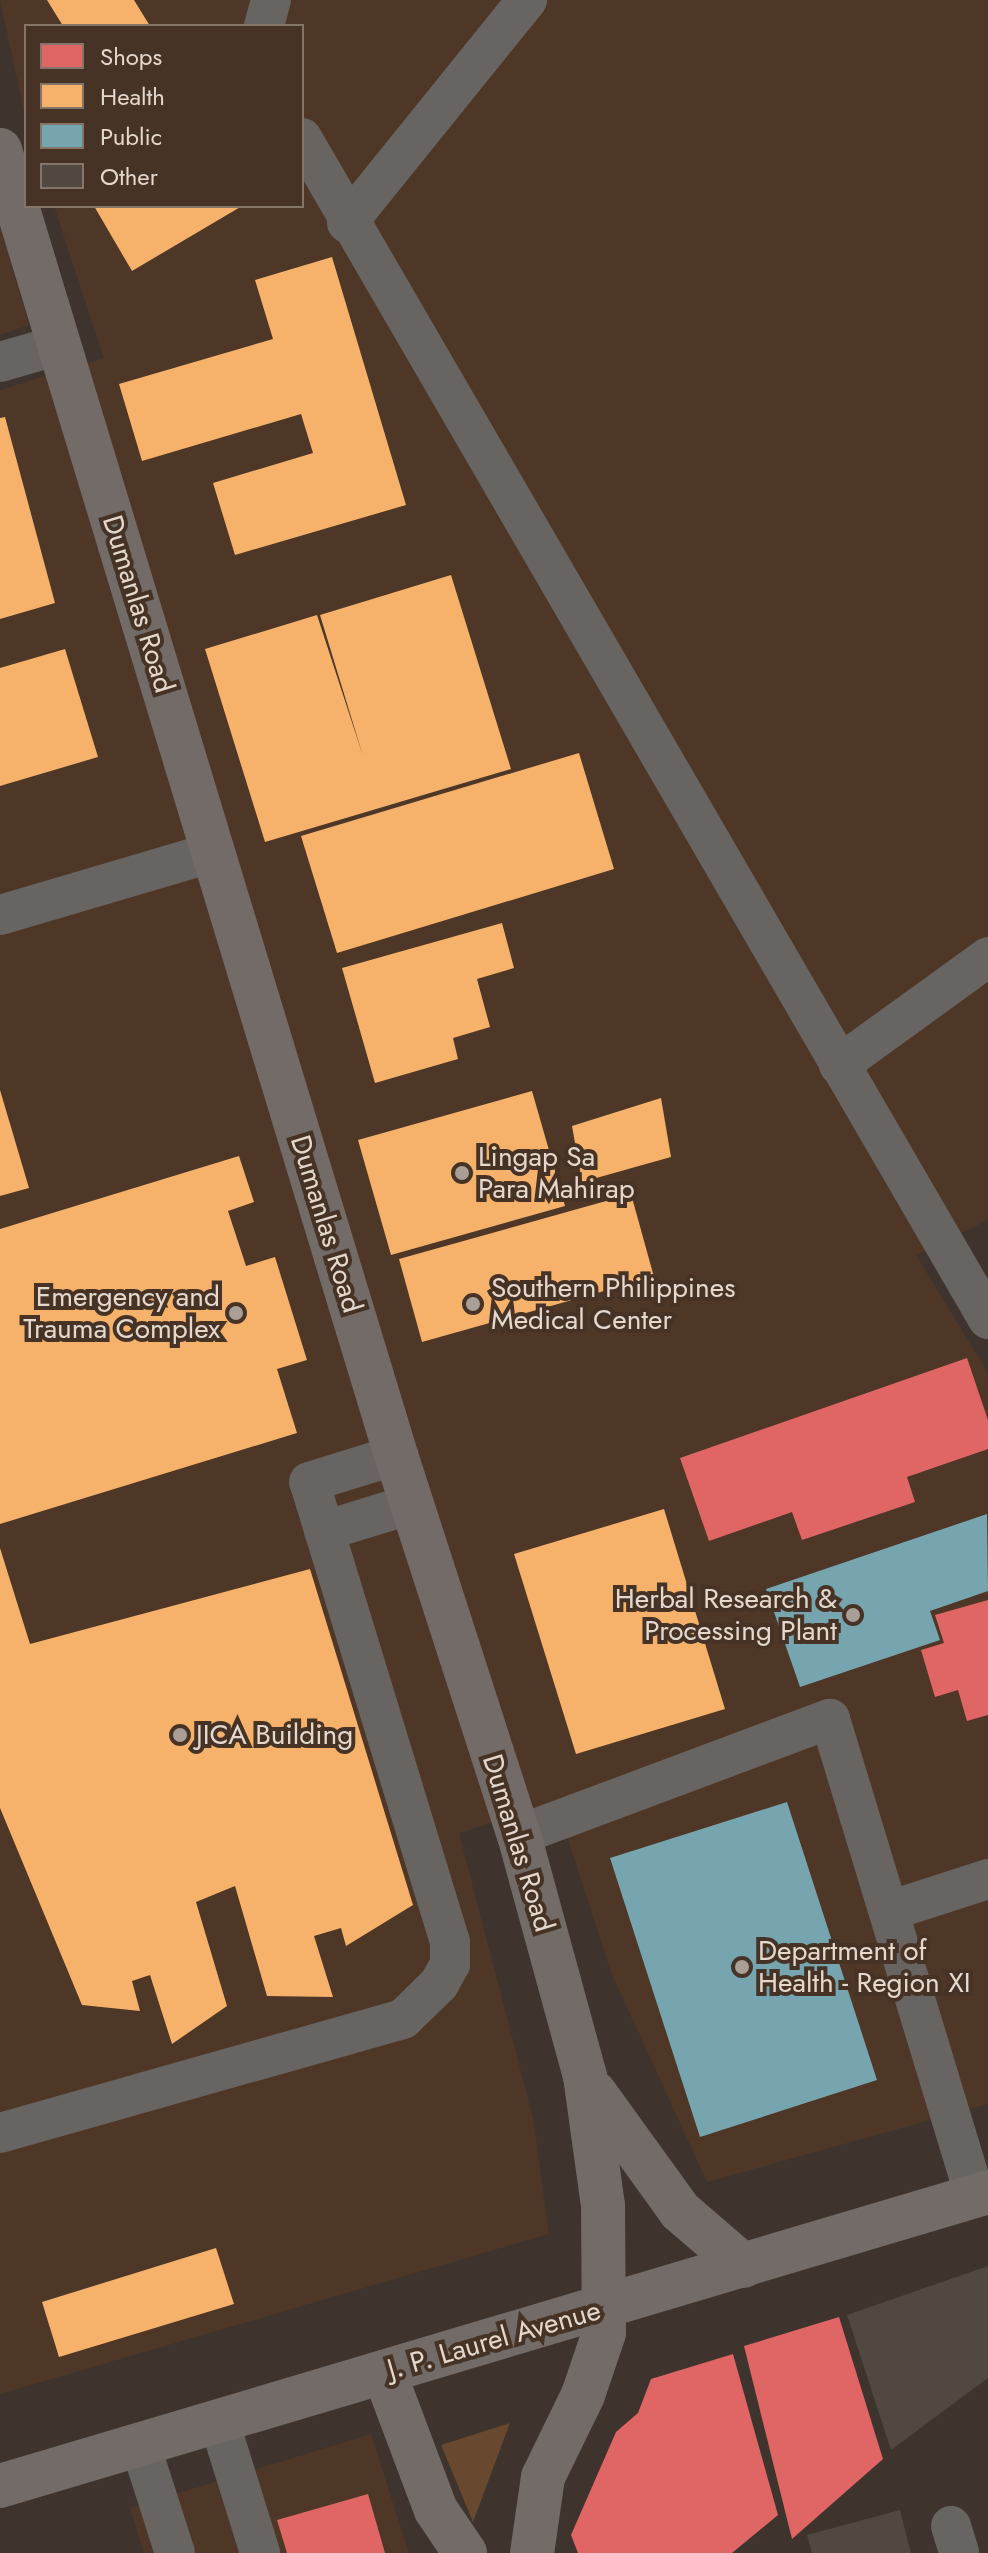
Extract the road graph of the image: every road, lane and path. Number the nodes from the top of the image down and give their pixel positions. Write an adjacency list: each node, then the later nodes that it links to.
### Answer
1 (271, 0): 3 (street)
2 (527, 0): 6 (street)
3 (265, 24)
4 (304, 142): 6 (street)
5 (0, 150): 7 (main road, Dumanlas Road)
6 (347, 223): 12 (street)
7 (59, 345): 8 (street); 9 (main road, Dumanlas Road)
8 (0, 362)
9 (214, 852): 10 (street); 14 (main road, Dumanlas Road)
10 (0, 915)
11 (988, 957): 12 (street)
12 (839, 1065): 13 (street)
13 (988, 1319)
14 (396, 1455): 15 (main road, Dumanlas Road); 16 (street)
15 (412, 1504): 16 (street); 17 (main road, Dumanlas Road)
16 (324, 1531): 21 (street)
17 (519, 1835): 19 (street); 20 (main road, Dumanlas Road)
18 (988, 1879): 19 (street)
19 (892, 1910): 22 (street)
20 (585, 2076): 23 (main road); 24 (main road, Dumanlas Road)
21 (0, 2133)
22 (981, 2194): 23 (main road, J. P. Laurel Avenue)
23 (744, 2266): 24 (main road, J. P. Laurel Avenue)
24 (607, 2307): 25 (main road, J. P. Laurel Avenue); 32 (main road, Dumanlas Road)
25 (384, 2372): 26 (main road, J. P. Laurel Avenue); 31 (main road)
26 (219, 2421): 27 (main road, J. P. Laurel Avenue); 30 (street)
27 (140, 2444): 28 (main road, J. P. Laurel Avenue); 29 (street)
28 (0, 2486)
29 (175, 2553)
30 (260, 2553)
31 (465, 2553)
32 (532, 2553)

